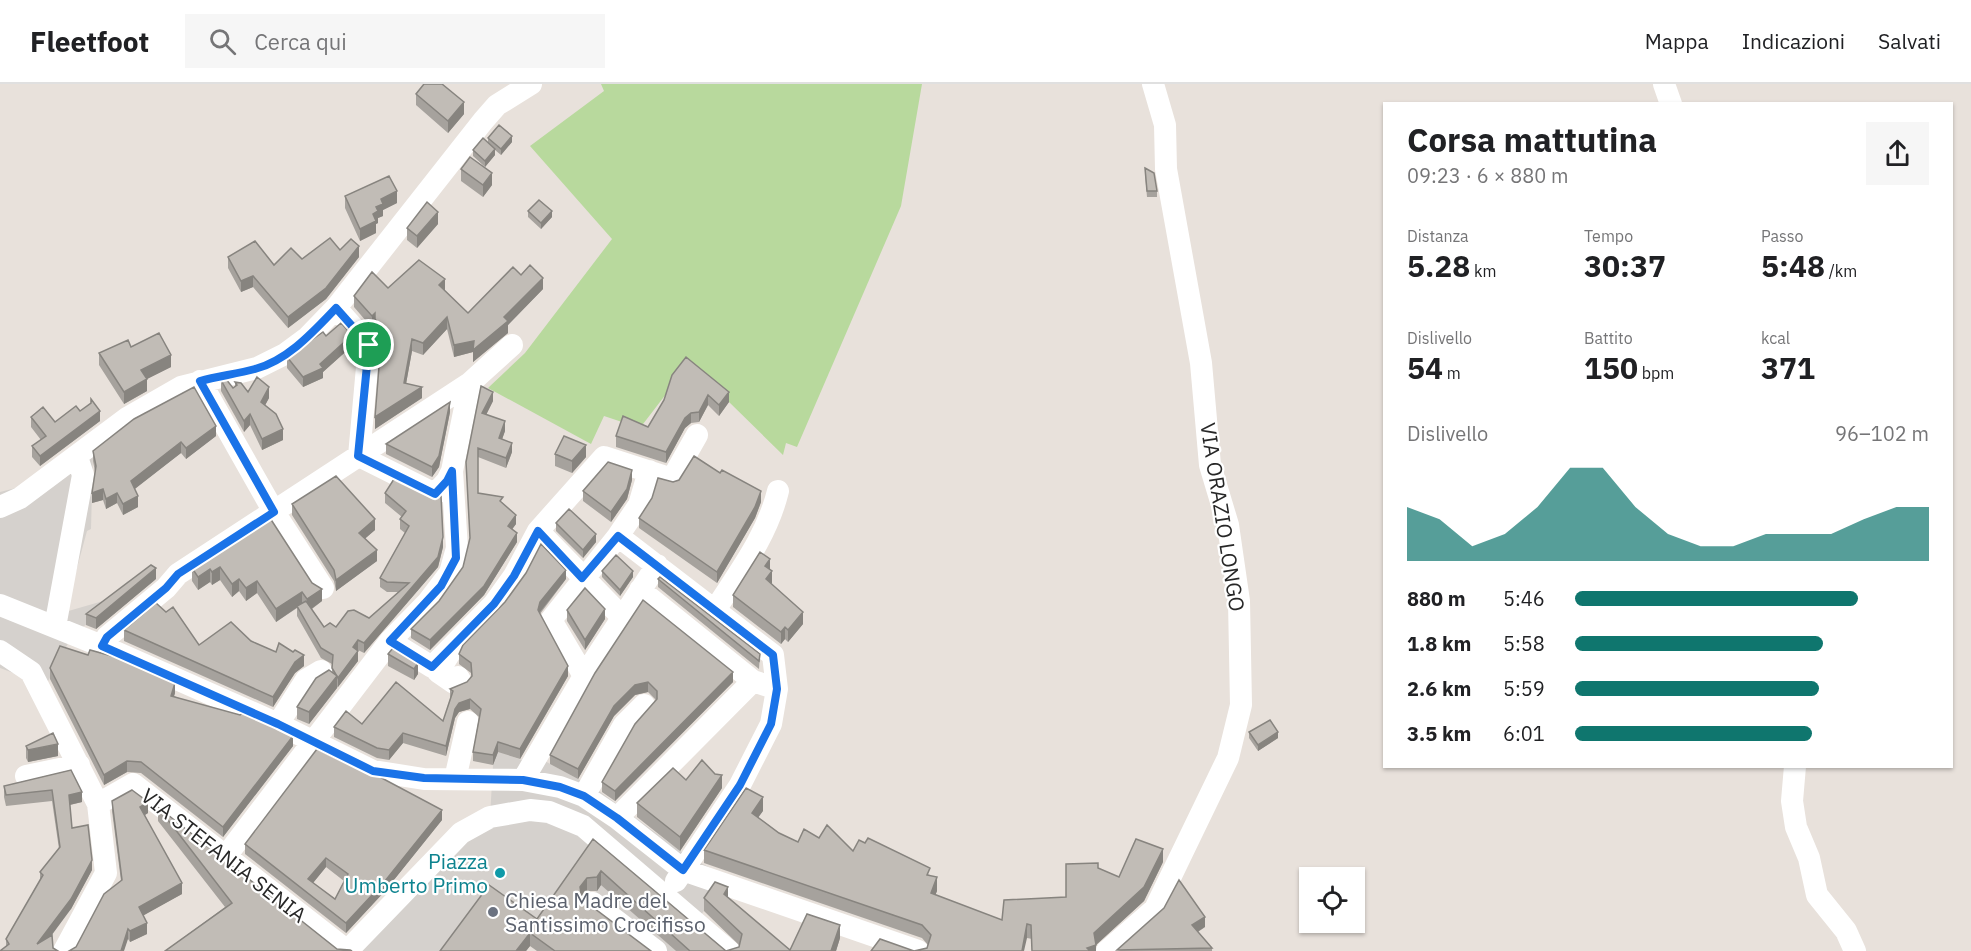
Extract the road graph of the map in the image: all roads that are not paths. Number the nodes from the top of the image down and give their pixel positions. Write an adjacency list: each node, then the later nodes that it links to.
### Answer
1 (531, 84): 5 (street)
2 (1153, 84): 57 (street, VIA ORAZIO LONGO)
3 (1664, 84): 4 (street)
4 (1670, 102)
5 (336, 308): 7 (street); 11 (street)
6 (512, 345): 8 (street)
7 (200, 381): 10 (street); 16 (street)
8 (470, 383): 11 (street); 12 (street)
9 (697, 435): 13 (street)
10 (84, 451): 15 (street); 26 (street)
11 (358, 456): 12 (street); 16 (street)
12 (452, 471): 27 (street)
13 (649, 471): 17 (street); 18 (street)
14 (778, 491): 24 (street)
15 (0, 507)
16 (274, 512): 21 (street); 28 (street)
17 (538, 531): 20 (street); 29 (street)
18 (615, 539): 19 (street); 20 (street)
19 (659, 567): 22 (street); 24 (street)
20 (582, 578): 25 (street); 32 (street)
21 (323, 588)
22 (642, 588): 25 (street); 34 (street)
23 (0, 605): 26 (street)
24 (715, 610): 35 (street)
25 (622, 617): 32 (street)
26 (64, 630): 28 (street)
27 (390, 641): 29 (street); 39 (street)
28 (102, 646): 38 (street)
29 (449, 650): 33 (street)
30 (0, 651): 40 (street)
31 (321, 671): 38 (street)
32 (584, 676): 44 (street)
33 (460, 680)
34 (753, 681): 35 (street); 47 (street)
35 (777, 689): 49 (street)
36 (644, 705): 45 (street)
37 (468, 722): 43 (street)
38 (278, 724): 39 (street)
39 (315, 742): 43 (street); 48 (street)
40 (79, 765): 42 (street); 46 (street)
41 (1795, 768): 58 (street)
42 (26, 777)
43 (455, 778): 44 (street)
44 (523, 780): 45 (street)
45 (587, 791): 47 (street)
46 (98, 804): 48 (street, VIA STEFANIA SENIA); 53 (street)
47 (621, 814): 49 (street)
48 (226, 856): 52 (street, VIA STEFANIA SENIA)
49 (687, 864): 50 (street); 56 (street)
50 (665, 897): 52 (street); 55 (street)
51 (593, 903): 54 (street)
52 (349, 950)
53 (64, 951)
54 (656, 951)
55 (729, 951)
56 (918, 951)
57 (1107, 951)
58 (1855, 951)

